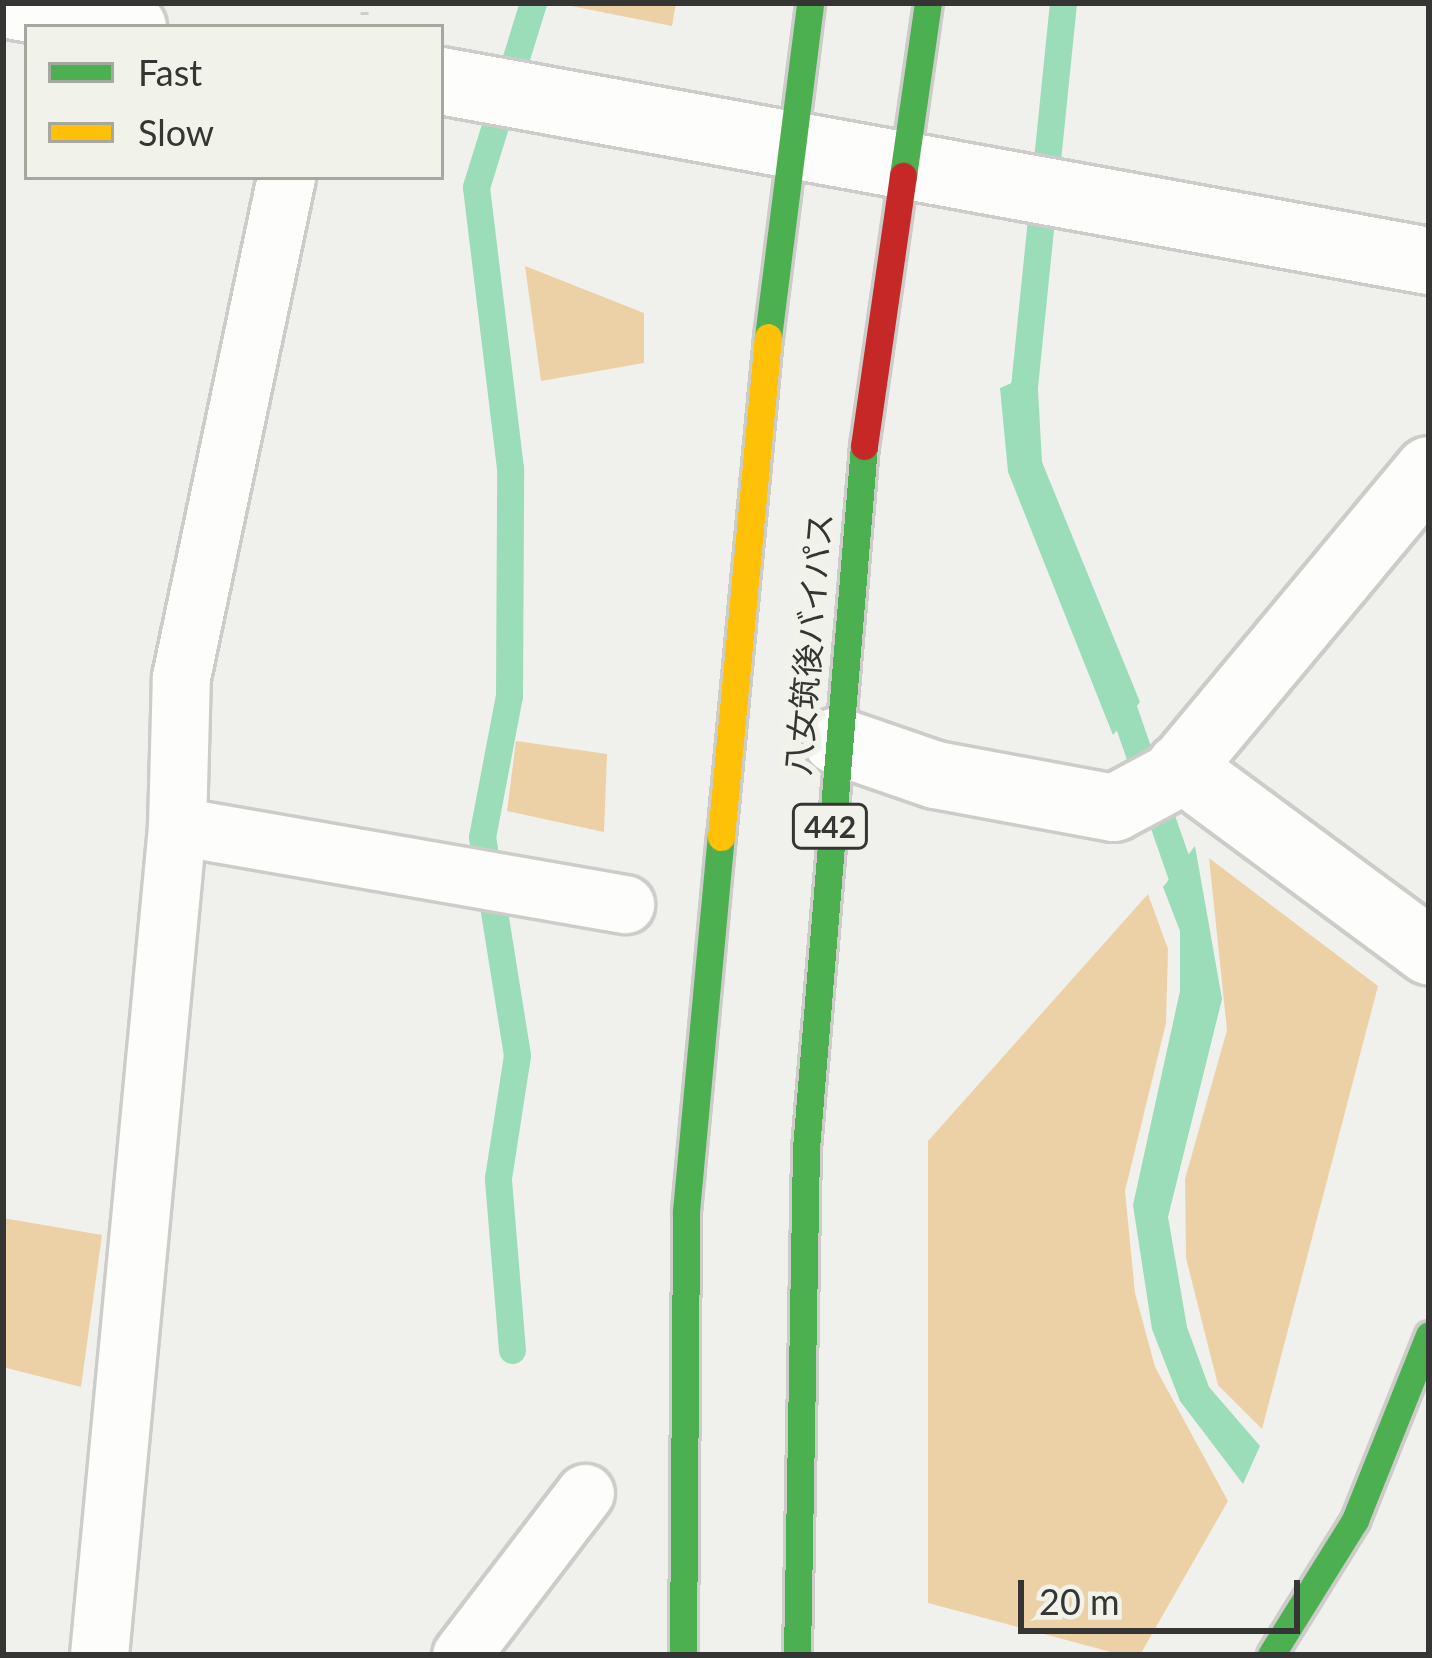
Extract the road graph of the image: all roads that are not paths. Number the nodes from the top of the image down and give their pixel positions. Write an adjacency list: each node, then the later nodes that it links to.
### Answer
1 (810, 3): 6 (main road)
2 (928, 3): 7 (main road, 八女筑後バイパス / 442)
3 (3, 4): 4 (street)
4 (116, 24)
5 (444, 82): 6 (street)
6 (794, 144): 7 (street); 20 (main road)
7 (907, 165): 9 (street); 11 (main road, 八女筑後バイパス / 442)
8 (285, 180): 13 (lane)
9 (1429, 261)
10 (1429, 470): 12 (street)
11 (837, 741): 12 (street); 21 (main road, 八女筑後バイパス / 442)
12 (1180, 767): 15 (street)
13 (177, 826): 14 (lane); 18 (lane)
14 (625, 904)
15 (1429, 951)
16 (1429, 1335): 22 (main road)
17 (585, 1493): 19 (lane)
18 (99, 1655)
19 (461, 1655)
20 (683, 1655)
21 (797, 1655)
22 (1271, 1655)

